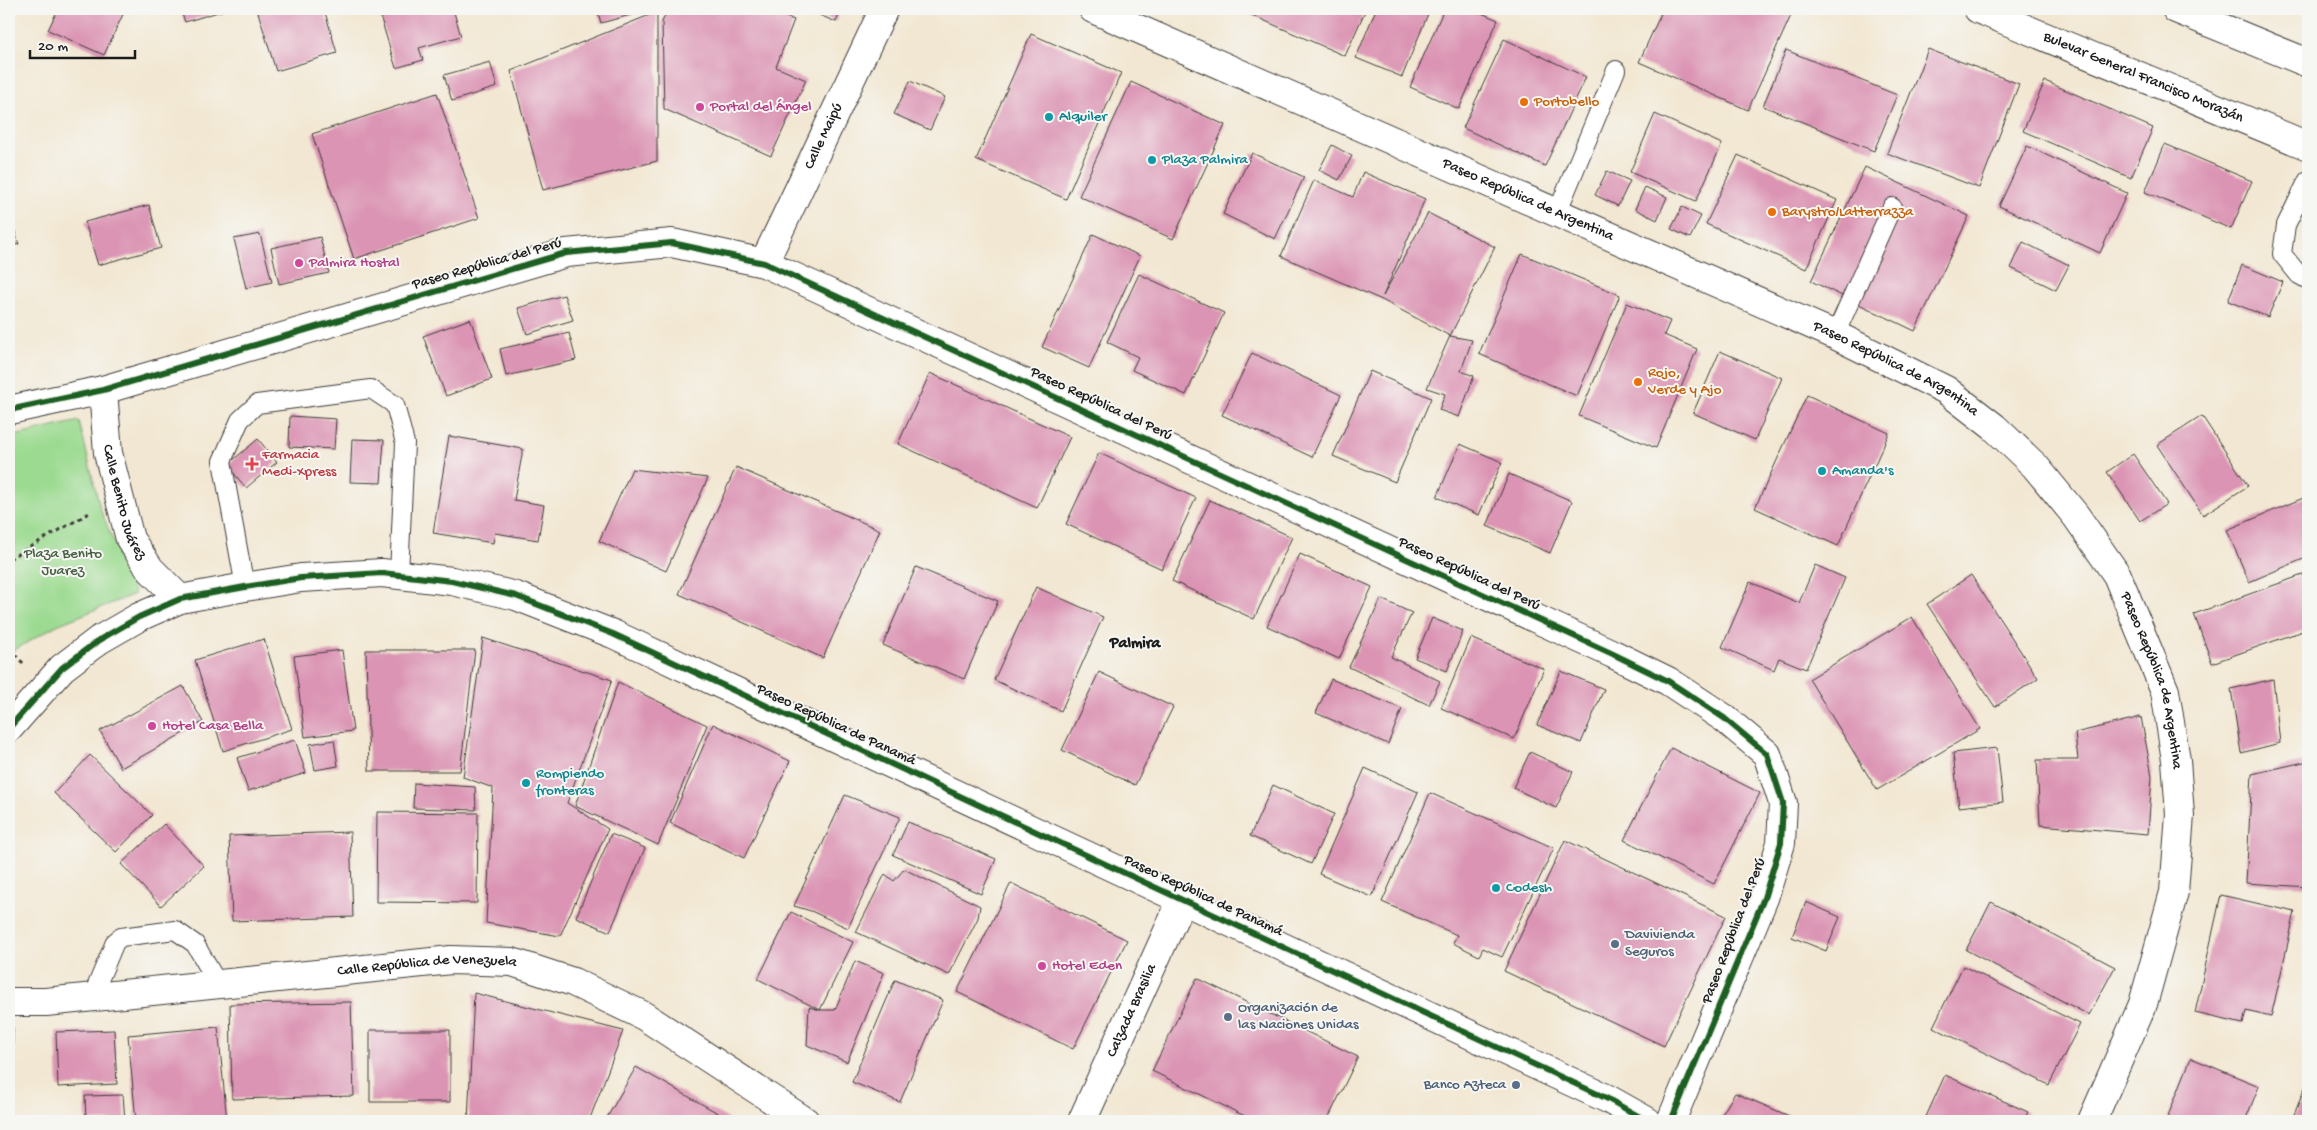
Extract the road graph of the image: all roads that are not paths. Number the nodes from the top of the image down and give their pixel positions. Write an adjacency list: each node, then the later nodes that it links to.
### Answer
1 (884, 9): 11 (street, Calle Maipú)
2 (1093, 9): 10 (street, Paseo República de Argentina)
3 (1978, 9): 7 (street, Bulevar General Francisco Morazán)
4 (2176, 9): 5 (street)
5 (2308, 63)
6 (1616, 70): 10 (lane)
7 (2308, 146)
8 (2308, 180): 12 (lane)
9 (1892, 207): 13 (lane)
10 (1557, 213): 13 (street, Paseo República de Argentina)
11 (764, 263): 14 (street, Paseo República del Perú); 27 (street, Paseo República del Perú)
12 (2308, 280)
13 (1835, 335): 28 (street, Paseo República de Argentina)
14 (103, 390): 15 (street, Paseo República del Perú); 18 (street, Calle Benito Juárez)
15 (9, 410)
16 (398, 575): 17 (street, Paseo República de Panamá); 17 (lane); 20 (street, Paseo República de Panamá)
17 (244, 587): 18 (street, Paseo República de Panamá)
18 (180, 599): 19 (street, Paseo República de Panamá)
19 (9, 728)
20 (1182, 900): 25 (street, Calzada Brasilia); 26 (street, Paseo República de Panamá)
21 (218, 984): 22 (street, Calle República de Venezuela); 22 (lane); 24 (street, Calle República de Venezuela)
22 (92, 998): 23 (street, Calle República de Venezuela)
23 (9, 1002)
24 (805, 1121)
25 (1082, 1121)
26 (1647, 1121)
27 (1671, 1121)
28 (2092, 1121)

